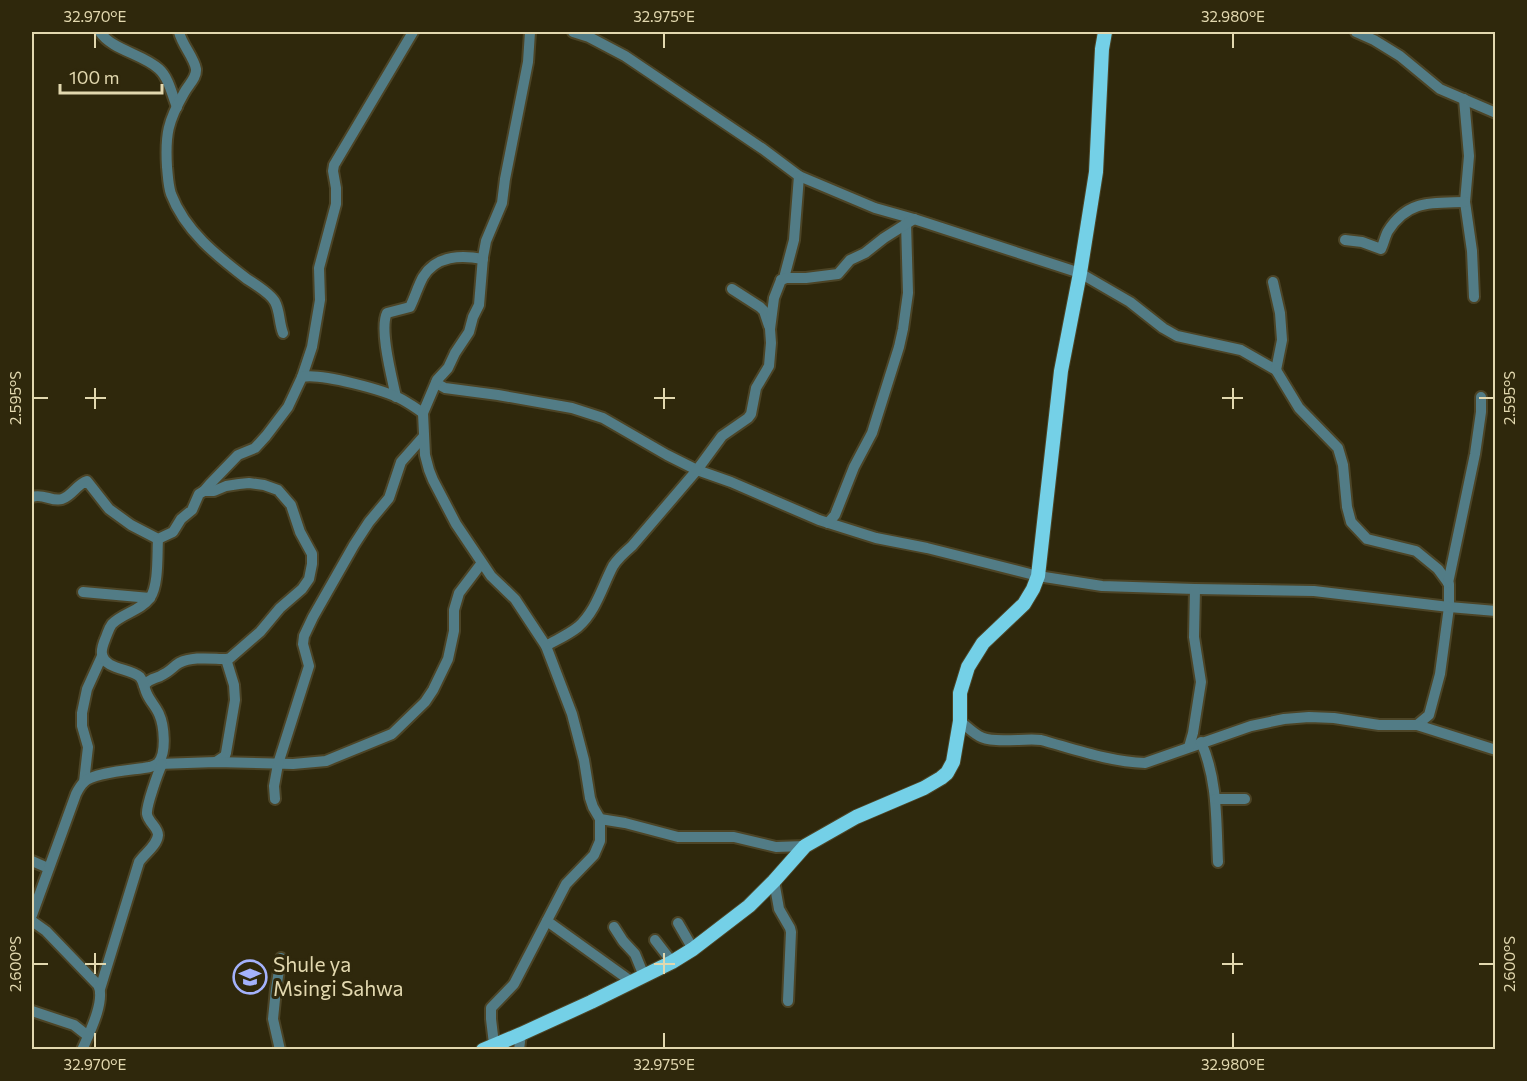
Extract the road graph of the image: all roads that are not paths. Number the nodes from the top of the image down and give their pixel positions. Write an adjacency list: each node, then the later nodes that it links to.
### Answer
1 (100, 32): 9 (street)
2 (179, 32): 9 (street)
3 (413, 32): 24 (street)
4 (530, 32): 15 (street)
5 (573, 32): 11 (street)
6 (1105, 32): 16 (main road)
7 (1356, 32): 8 (street)
8 (1464, 99): 10 (street); 12 (street)
9 (177, 107): 22 (street)
10 (1496, 113)
11 (798, 176): 13 (street); 17 (street)
12 (1465, 202): 14 (street); 20 (street)
13 (910, 221): 16 (street); 17 (street); 33 (street)
14 (1345, 240)
15 (483, 259): 25 (street); 26 (street)
16 (1080, 273): 23 (street); 36 (main road)
17 (781, 280): 21 (street)
18 (1273, 282): 23 (street)
19 (732, 289): 21 (street)
20 (1474, 297)
21 (770, 329): 30 (street)
22 (283, 333)
23 (1276, 370): 37 (street)
24 (302, 376): 26 (street); 31 (street)
25 (436, 383): 28 (street); 30 (street)
26 (396, 397): 28 (street)
27 (1481, 397): 37 (street)
28 (423, 413): 29 (street)
29 (424, 436): 35 (street); 54 (street)
30 (697, 470): 33 (street); 43 (street)
31 (204, 491): 34 (street); 45 (street)
32 (32, 497): 34 (street)
33 (828, 523): 36 (street)
34 (158, 539): 40 (street)
35 (481, 564): 43 (street); 54 (street)
36 (1038, 576): 38 (street); 47 (main road)
37 (1448, 583): 41 (street)
38 (1195, 589): 41 (street); 50 (street)
39 (83, 591): 40 (street)
40 (150, 597): 44 (street)
41 (1449, 607): 42 (street); 48 (street)
42 (1496, 610)
43 (546, 646): 59 (street)
44 (102, 656): 46 (street); 55 (street)
45 (226, 660): 46 (street); 52 (street)
46 (144, 685): 53 (street)
47 (960, 721): 50 (street); 60 (main road)
48 (1417, 725): 49 (street); 51 (street)
49 (1201, 742): 50 (street); 57 (street)
50 (1189, 747)
51 (1496, 750)
52 (216, 762): 53 (street); 54 (street)
53 (160, 764): 55 (street); 75 (street)
54 (278, 764): 56 (street)
55 (84, 782): 63 (street)
56 (275, 799)
57 (1215, 799): 58 (street); 62 (street)
58 (1245, 799)
59 (600, 819): 60 (street); 67 (street)
60 (805, 846): 64 (main road)
61 (32, 861): 63 (street)
62 (1218, 862)
63 (48, 868): 65 (street)
64 (774, 882): 71 (main road); 76 (street)
65 (32, 915)
66 (32, 921): 75 (street)
67 (547, 921): 74 (street); 80 (street)
68 (678, 923): 71 (street)
69 (614, 927): 74 (street)
70 (655, 940): 73 (street)
71 (693, 949): 73 (main road)
72 (281, 958): 82 (street)
73 (672, 962): 74 (main road)
74 (638, 979): 78 (main road)
75 (100, 989): 79 (street)
76 (788, 1001)
77 (32, 1011): 79 (street)
78 (521, 1034): 80 (main road); 83 (street)
79 (88, 1036): 81 (street)
80 (489, 1047)
81 (82, 1050)
82 (280, 1050)
83 (519, 1050)

